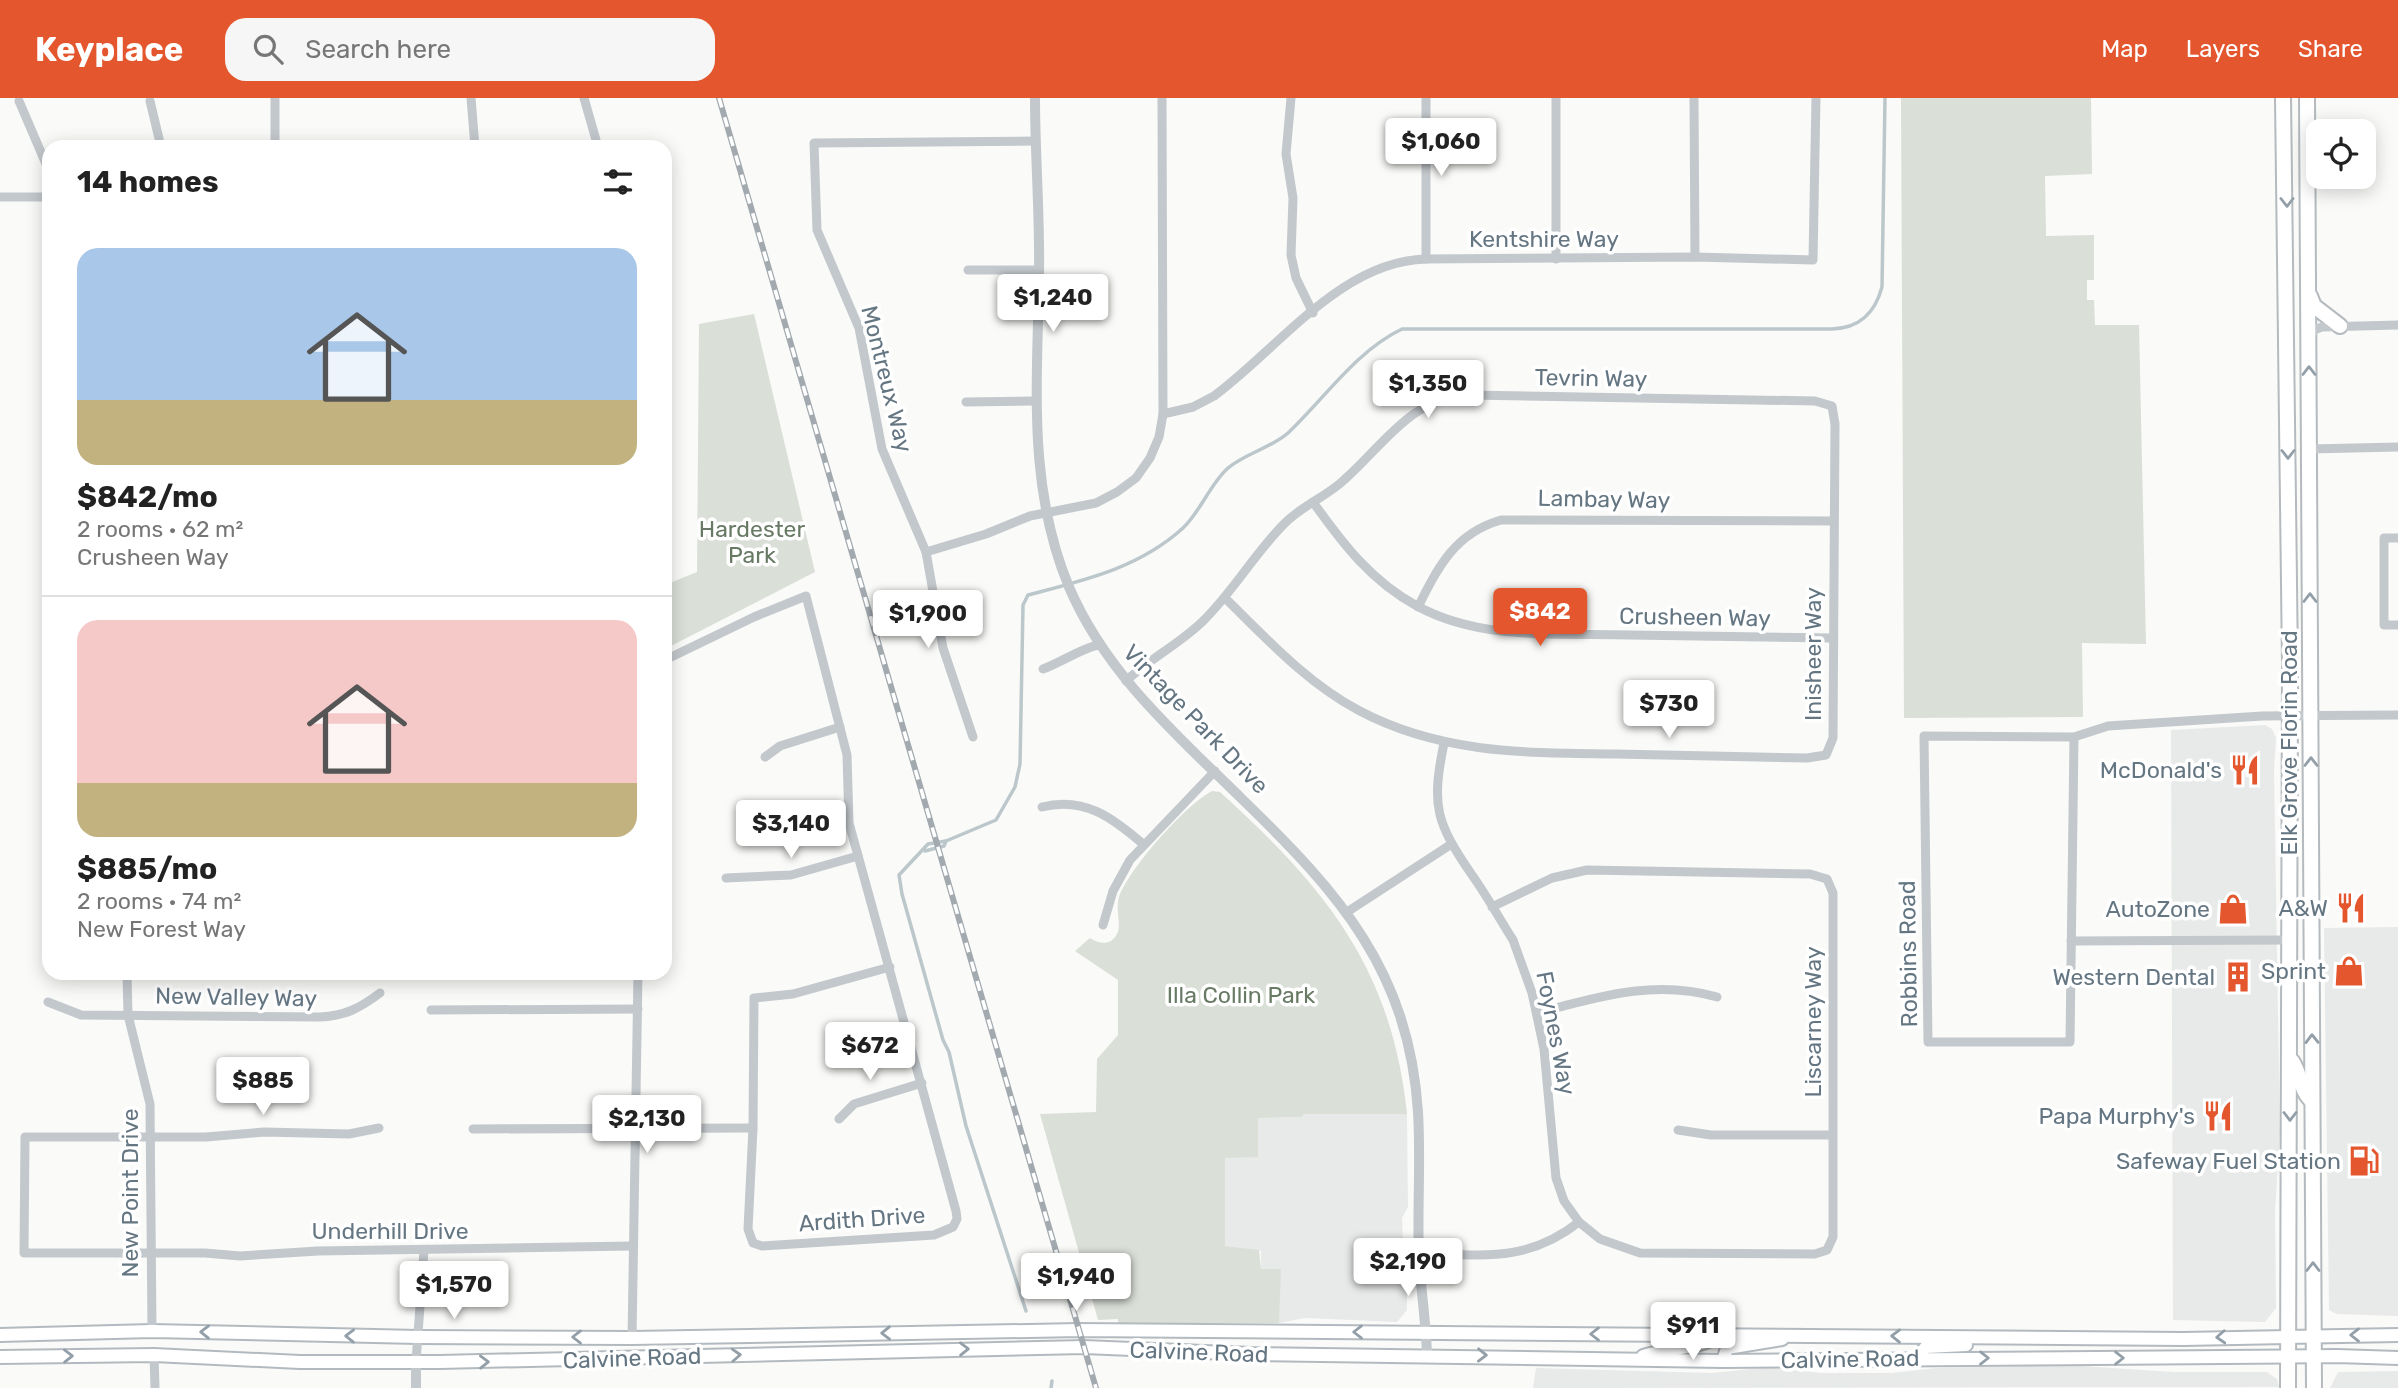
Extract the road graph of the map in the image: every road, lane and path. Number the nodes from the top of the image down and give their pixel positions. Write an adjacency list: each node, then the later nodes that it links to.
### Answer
1 (275, 98): 16 (street)
2 (471, 98): 17 (street)
3 (584, 98): 18 (street)
4 (1035, 98): 19 (street, Vintage Park Drive)
5 (1161, 98): 36 (street)
6 (1291, 98): 29 (street)
7 (1426, 98): 24 (street)
8 (1556, 98): 25 (street)
9 (1694, 98): 23 (street)
10 (1816, 98): 23 (street, Kentshire Way)
11 (2283, 98): 53 (main road, Elk Grove Florin Road, one-way to 53)
12 (2307, 98): 28 (main road, Elk Grove Florin Road)
13 (19, 101): 20 (street)
14 (150, 102): 15 (street)
15 (159, 140)
16 (275, 140)
17 (474, 140)
18 (596, 140)
19 (1035, 141): 27 (street, Vintage Park Drive); 43 (street, Montreux Way)
20 (42, 155)
21 (0, 197): 22 (street)
22 (42, 197)
23 (1695, 257): 25 (street, Kentshire Way)
24 (1426, 259): 25 (street, Kentshire Way); 29 (street, Kentshire Way)
25 (1556, 259)
26 (968, 270): 27 (street)
27 (1039, 270): 34 (street, Vintage Park Drive)
28 (2308, 290): 30 (main road); 32 (main road, Elk Grove Florin Road)
29 (1313, 313): 36 (street, Kentshire Way)
30 (2340, 326): 31 (street); 32 (street)
31 (2398, 326)
32 (2309, 340): 38 (main road, Elk Grove Florin Road, one-way to 32)
33 (965, 401): 34 (street)
34 (1035, 401): 40 (street, Vintage Park Drive)
35 (1832, 406): 39 (street, Tevrin Way); 41 (street, Inisheer Way)
36 (1163, 414): 40 (street)
37 (2398, 447): 38 (street)
38 (2309, 449): 54 (main road, Elk Grove Florin Road, one-way to 38)
39 (1313, 502): 44 (street, Tevrin Way); 45 (street, Crusheen Way)
40 (1044, 512): 43 (street); 48 (street, Vintage Park Drive)
41 (1833, 521): 45 (street, Lambay Way); 47 (street, Inisheer Way)
42 (2398, 538): 46 (street)
43 (926, 551): 56 (street)
44 (1225, 598): 51 (street, Tevrin Way); 58 (street, Inisheer Way)
45 (1418, 607): 47 (street, Crusheen Way)
46 (2398, 625)
47 (1832, 638): 58 (street, Inisheer Way)
48 (1098, 645): 50 (street); 51 (street, Vintage Park Drive)
49 (672, 657): 55 (street, Ardith Drive)
50 (1043, 669)
51 (1126, 681): 60 (street, Vintage Park Drive)
52 (2398, 715): 54 (street, Robbins Road)
53 (2290, 716): 54 (street, Robbins Road); 57 (street, Robbins Road); 69 (main road, Elk Grove Florin Road)
54 (2310, 716): 83 (main road, Elk Grove Florin Road, one-way to 54)
55 (839, 727): 59 (street); 64 (street, Ardith Drive)
56 (973, 737)
57 (2074, 737): 70 (street, Robbins Road); 70 (street, Robbins Road)
58 (1444, 743): 63 (street, Foynes Way)
59 (765, 757)
60 (1215, 772): 62 (street); 67 (street, Vintage Park Drive)
61 (1042, 807): 62 (street)
62 (1143, 844): 68 (street)
63 (1450, 845): 66 (street, Foynes Way); 67 (street)
64 (858, 856): 65 (street); 71 (street, Ardith Drive)
65 (726, 878)
66 (1492, 907): 79 (street, Foynes Way); 90 (street, Liscarney Way)
67 (1347, 912): 96 (street, Vintage Park Drive)
68 (1103, 925)
69 (2288, 940): 70 (street); 81 (main road, Elk Grove Florin Road)
70 (2071, 941)
71 (890, 967): 82 (street, Ardith Drive); 86 (street)
72 (127, 980): 80 (street, New Point Drive)
73 (638, 980): 77 (street)
74 (380, 993): 80 (street, New Valley Way)
75 (1717, 997): 79 (street)
76 (48, 1002): 80 (street, New Valley Way)
77 (638, 1009): 78 (street); 85 (street)
78 (431, 1010)
79 (1537, 1013): 92 (street, Foynes Way)
80 (128, 1015): 91 (street, New Point Drive)
81 (2291, 1060): 83 (main road); 102 (main road, Elk Grove Florin Road, one-way to 102)
82 (922, 1083): 84 (street); 86 (street, Ardith Drive)
83 (2312, 1101): 103 (main road, Elk Grove Florin Road, one-way to 83)
84 (839, 1119)
85 (633, 1128): 86 (street); 88 (street); 93 (street)
86 (753, 1128)
87 (379, 1129): 91 (street)
88 (473, 1129)
89 (1678, 1130): 90 (street)
90 (1832, 1135): 92 (street, Liscarney Way)
91 (150, 1137): 95 (street, New Point Drive); 95 (street, Underhill Drive)
92 (1579, 1222): 96 (street)
93 (631, 1247): 94 (street, Underhill Drive); 107 (street)
94 (424, 1250): 95 (street, Underhill Drive); 105 (street)
95 (150, 1252): 97 (street, New Point Drive)
96 (1419, 1253): 98 (street, Vintage Park Drive)
97 (152, 1331): 100 (main road, Calvine Road); 105 (main road, Calvine Road, one-way to 97)
98 (1426, 1333): 99 (main road, Calvine Road, one-way to 98); 107 (main road, Calvine Road, one-way to 107); 109 (street, Vintage Park Drive)
99 (1718, 1334): 101 (main road, Calvine Road); 114 (main road)
100 (0, 1335)
101 (1796, 1335): 106 (main road, Calvine Road, one-way to 101); 116 (main road)
102 (2290, 1335): 103 (main road, Calvine Road); 106 (main road, Calvine Road, one-way to 106); 110 (main road, Elk Grove Florin Road)
103 (2313, 1335): 104 (main road, Calvine Road, one-way to 103); 111 (main road, Elk Grove Florin Road)
104 (2398, 1335)
105 (418, 1337): 107 (main road, Calvine Road, one-way to 105); 117 (street)
106 (1993, 1337): 115 (main road)
107 (632, 1338)
108 (154, 1355): 112 (main road, Calvine Road, one-way to 108); 117 (main road, Calvine Road); 118 (street)
109 (1427, 1355): 114 (main road, Calvine Road, one-way to 114); 117 (main road, Calvine Road, one-way to 109)
110 (2288, 1356): 111 (main road, Calvine Road); 115 (main road, Calvine Road, one-way to 110); 120 (main road, Elk Grove Florin Road)
111 (2313, 1356): 113 (main road, Calvine Road); 121 (main road, Elk Grove Florin Road)
112 (0, 1357)
113 (2398, 1358)
114 (1636, 1359): 116 (main road, Calvine Road)
115 (1916, 1359): 116 (main road, Calvine Road)
116 (1723, 1361)
117 (416, 1362): 119 (street)
118 (155, 1388)
119 (416, 1388)
120 (2288, 1388)
121 (2314, 1388)

